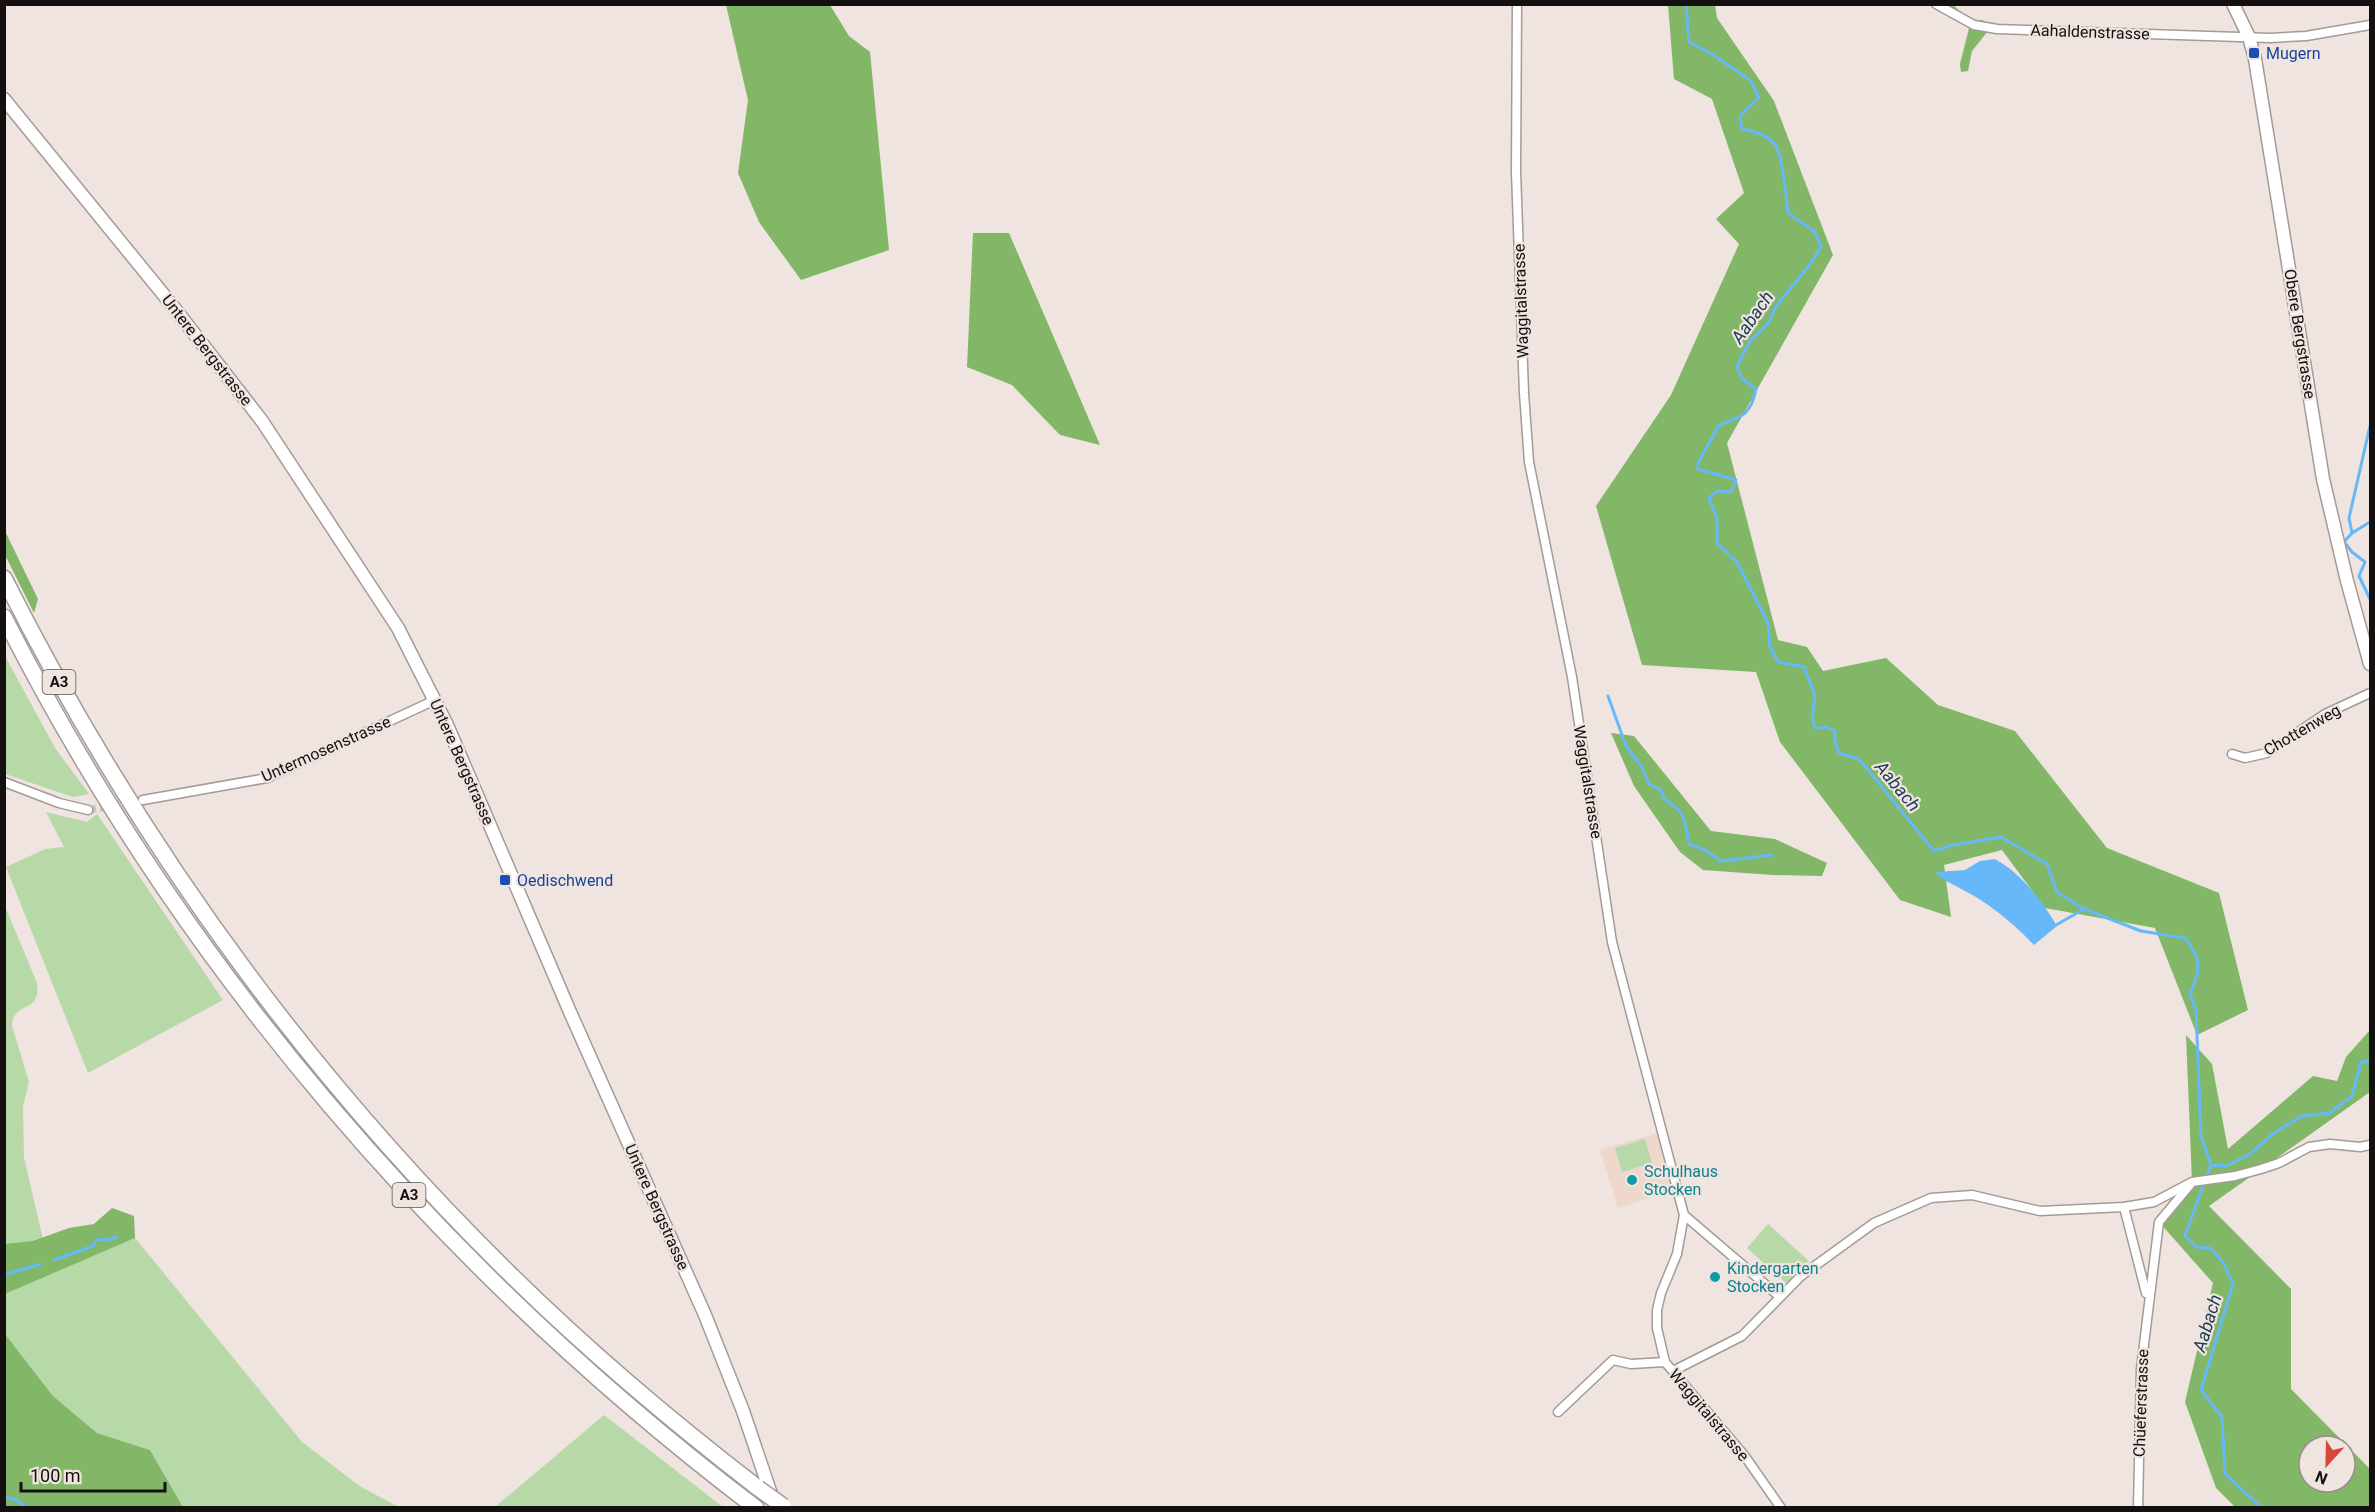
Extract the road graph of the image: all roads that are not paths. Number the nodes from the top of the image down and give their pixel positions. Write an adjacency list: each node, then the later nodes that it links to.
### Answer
1 (1517, 4): 19 (street, Waggitalstrasse)
2 (1936, 4): 5 (street, Aahaldenstrasse)
3 (2232, 4): 5 (main road, Obere Bergstrasse)
4 (2370, 25): 5 (street, Aahaldenstrasse)
5 (2249, 38): 9 (main road, Obere Bergstrasse)
6 (4, 99): 11 (main road, Untere Bergstrasse)
7 (4, 578): 25 (highway, A3, bridge)
8 (4, 617): 26 (highway, A3)
9 (2370, 664)
10 (2370, 693): 12 (street, Chottenweg)
11 (435, 700): 14 (street, Untermosenstrasse); 25 (main road, Untere Bergstrasse)
12 (2232, 754)
13 (4, 782): 15 (street)
14 (143, 800)
15 (88, 810)
16 (2370, 1145): 17 (street)
17 (2196, 1182): 18 (street); 21 (street, Chüeferstrasse)
18 (2124, 1207): 20 (street); 21 (street, Chüeferstrasse)
19 (1684, 1215): 20 (street); 22 (street, Waggitalstrasse)
20 (1780, 1297): 23 (street)
21 (2148, 1299): 28 (street, Chüeferstrasse)
22 (1665, 1362): 23 (street, Waggitalstrasse); 24 (street)
23 (1673, 1371): 27 (street, Waggitalstrasse)
24 (1558, 1412)
25 (781, 1507)
26 (756, 1508)
27 (1781, 1508)
28 (2138, 1508)

